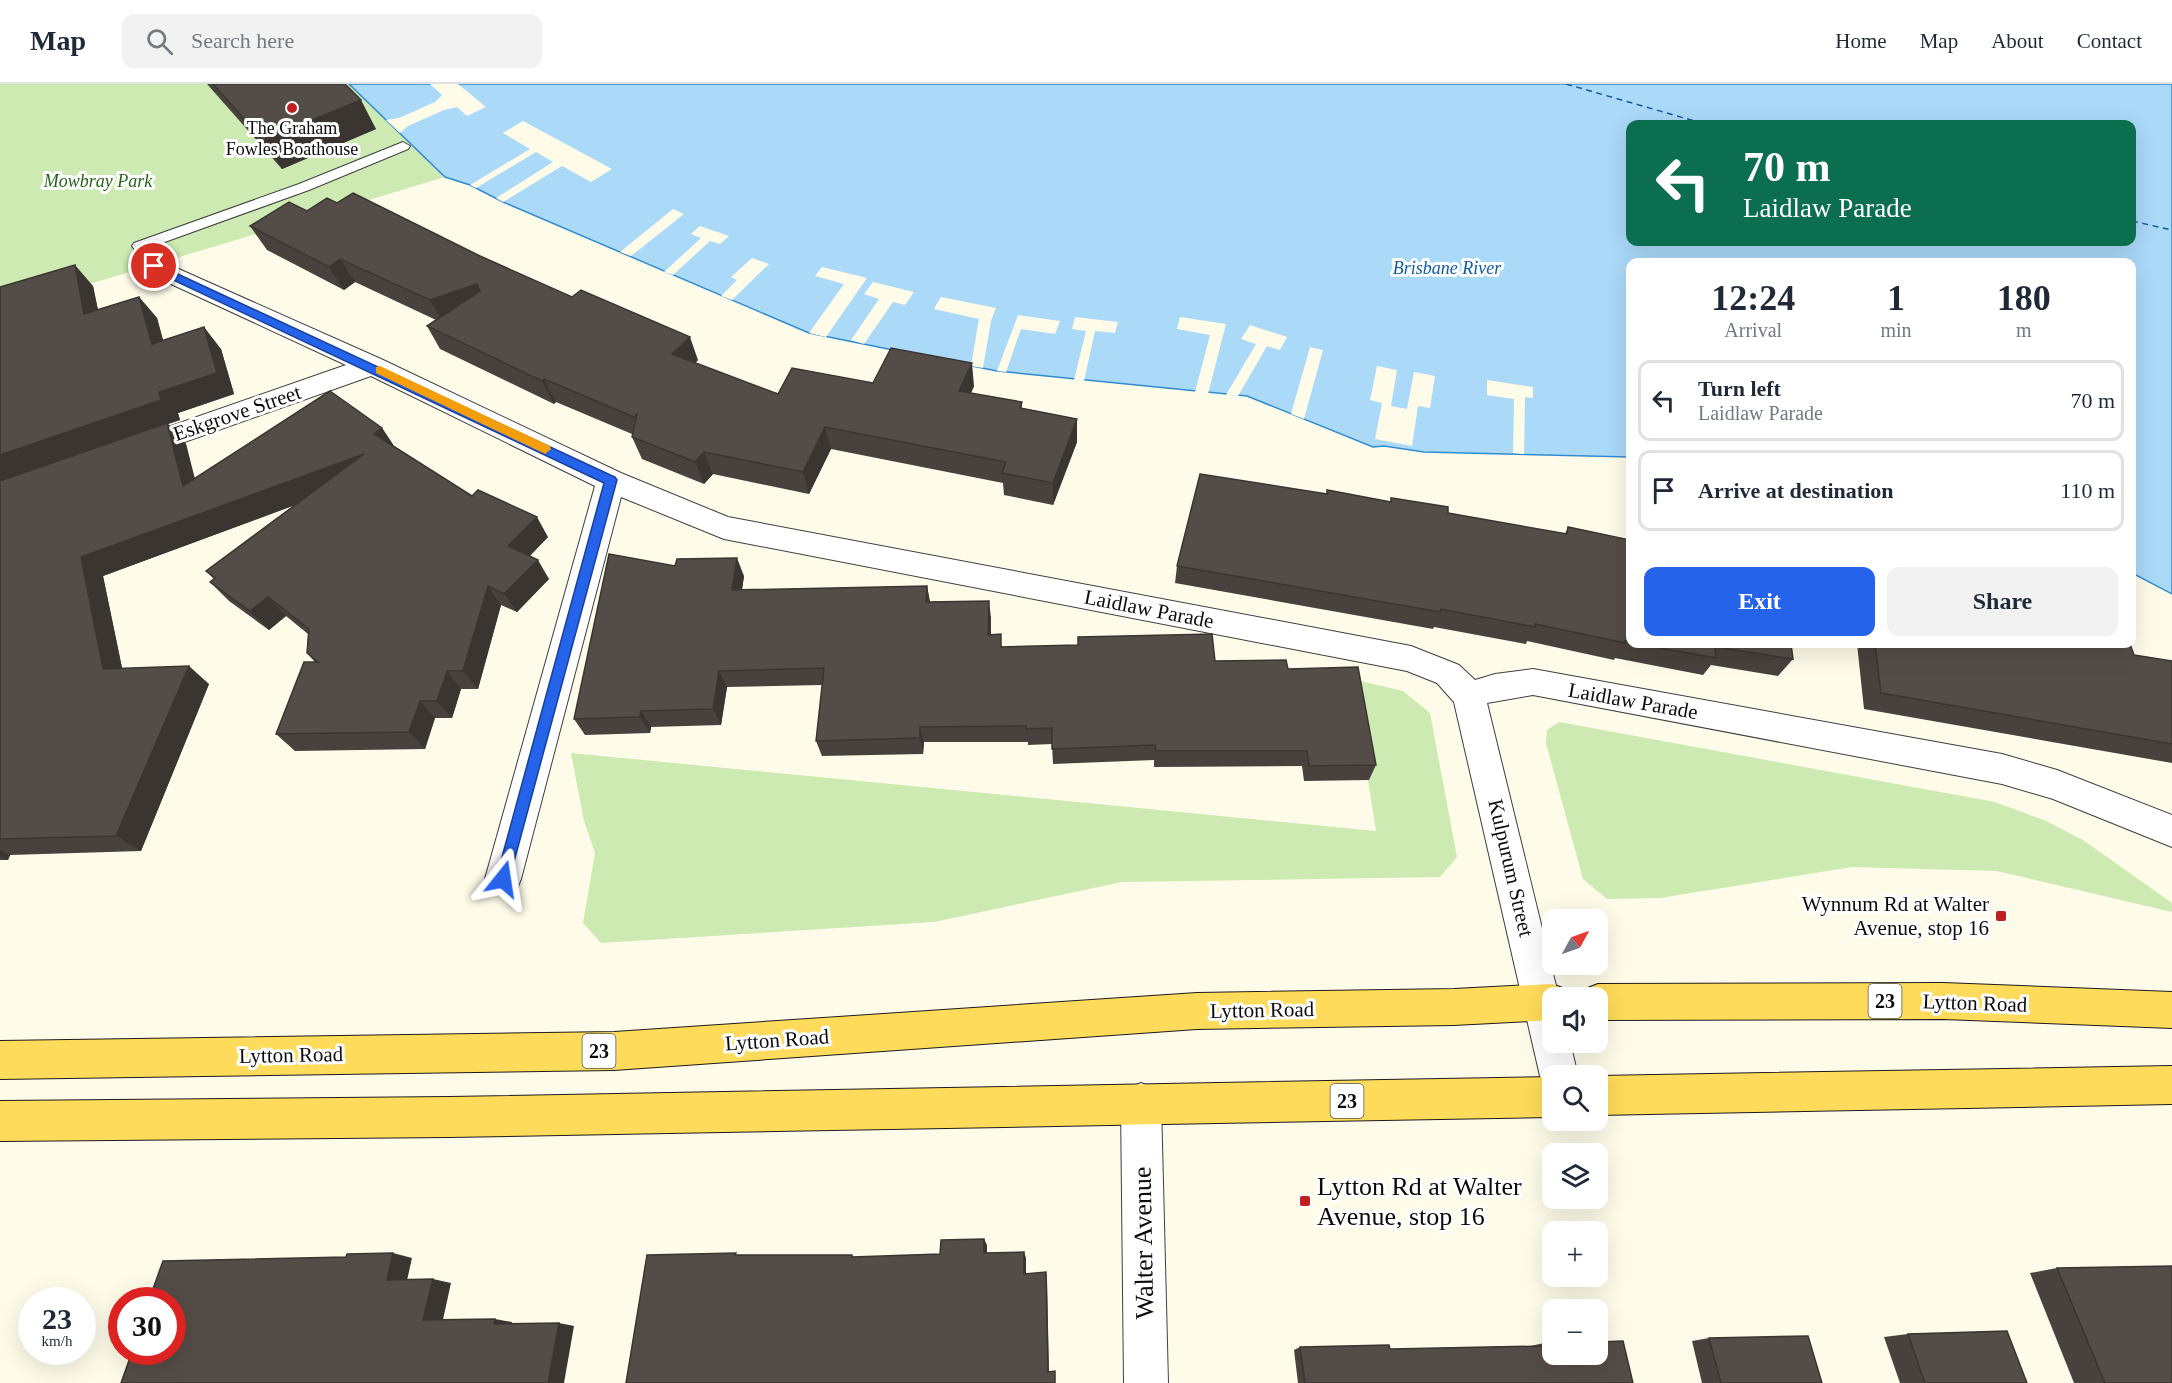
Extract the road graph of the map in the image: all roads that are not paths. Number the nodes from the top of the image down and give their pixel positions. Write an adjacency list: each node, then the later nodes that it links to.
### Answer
1 (403, 146): 2 (lane)
2 (154, 266): 3 (street, Laidlaw Parade)
3 (372, 366): 4 (street, Eskgrove Street); 5 (street, Laidlaw Parade)
4 (113, 457)
5 (611, 480): 6 (street, Laidlaw Parade); 8 (street)
6 (1469, 696): 7 (street, Laidlaw Parade); 9 (street, Kulpurum Street)
7 (2172, 831)
8 (503, 879)
9 (1543, 987)
10 (1542, 1002): 13 (main road, Lytton Road / 23)
11 (1608, 1002): 12 (main road, Lytton Road / 23)
12 (2172, 1010)
13 (0, 1060)
14 (2172, 1085): 15 (main road)
15 (1608, 1095)
16 (1542, 1097): 17 (main road, 23)
17 (1141, 1102): 18 (main road, 23); 19 (street, Walter Avenue)
18 (0, 1121)
19 (1146, 1383)

